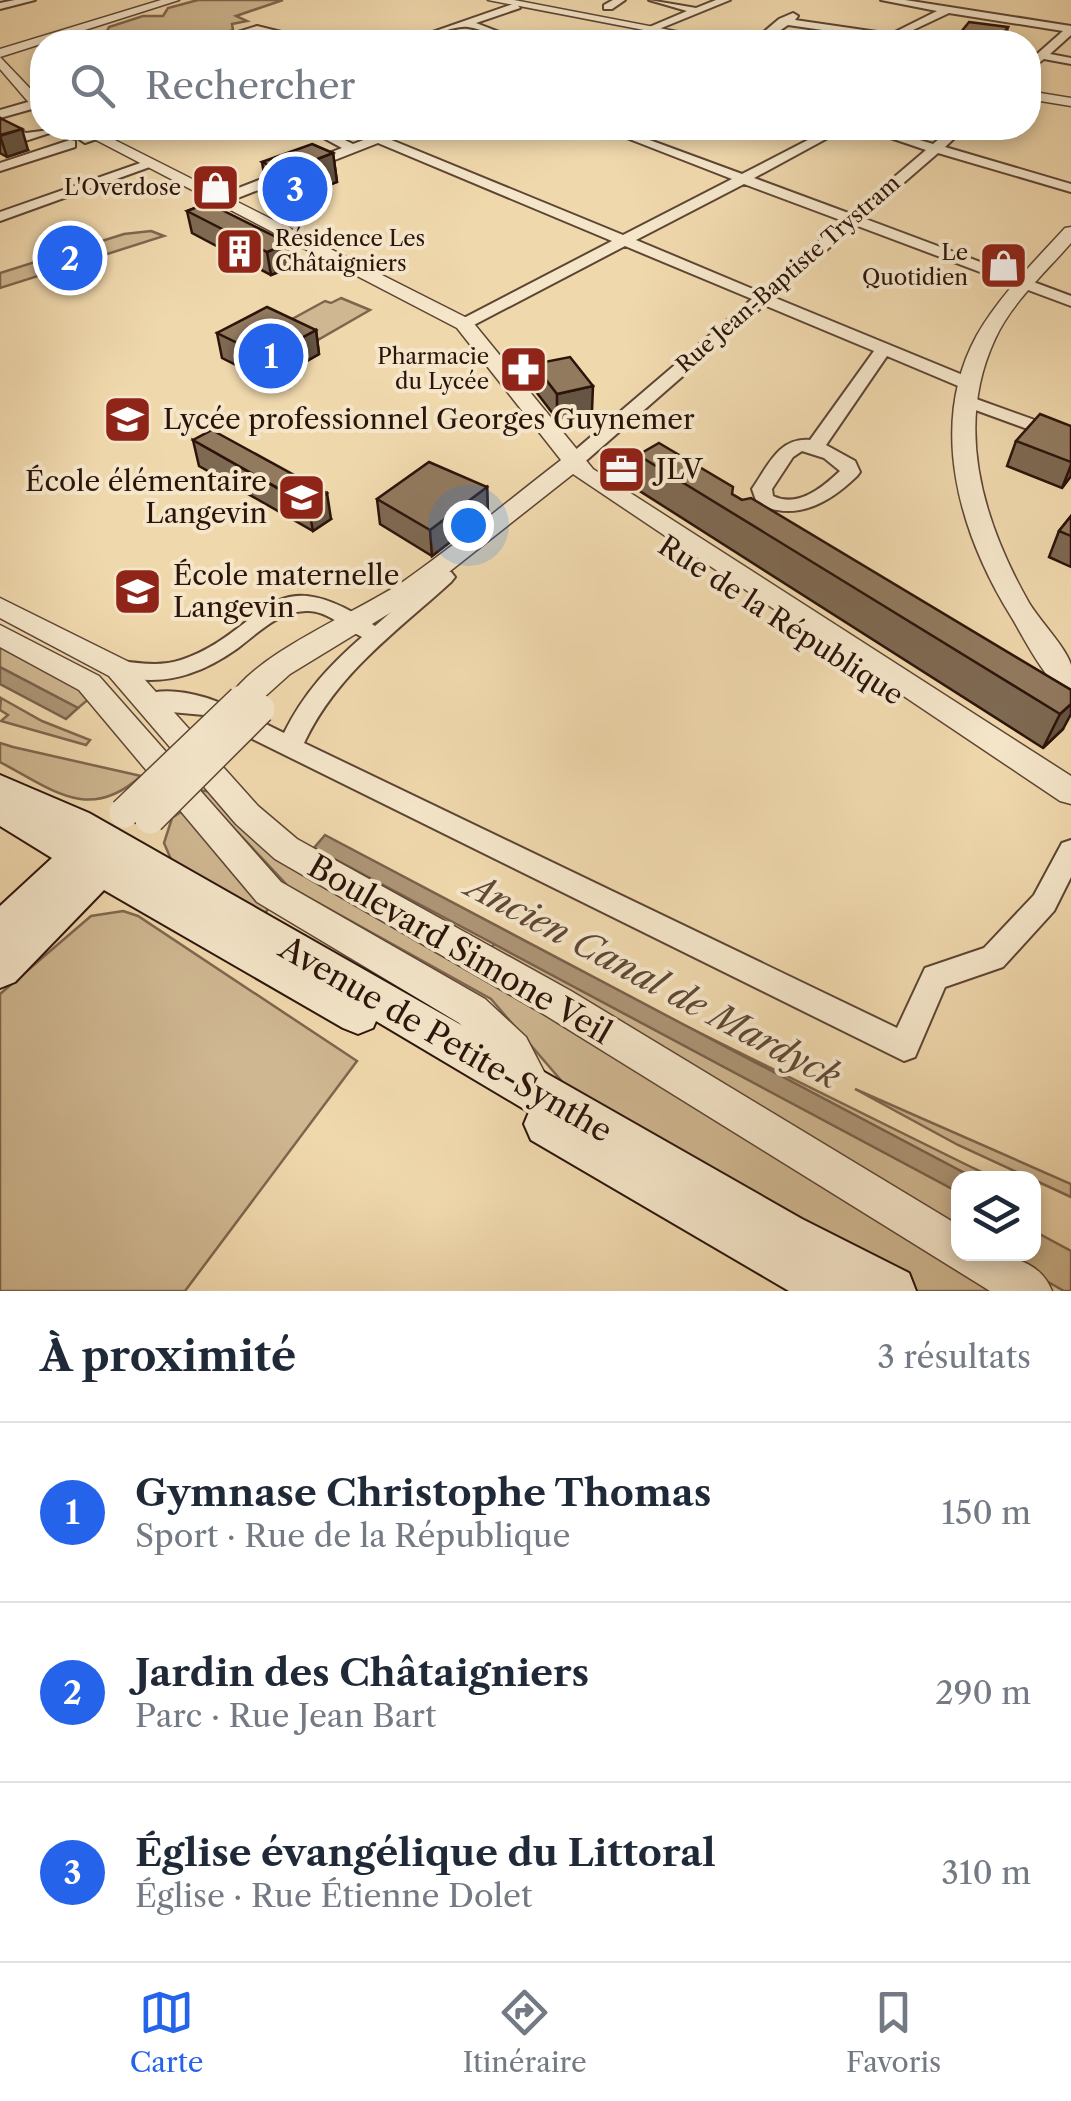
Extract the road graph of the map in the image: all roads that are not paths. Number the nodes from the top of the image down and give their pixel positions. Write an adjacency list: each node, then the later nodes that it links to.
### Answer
1 (30, 0): 9 (street)
2 (173, 0): 16 (street)
3 (494, 0): 10 (street)
4 (620, 0): 11 (street)
5 (654, 0): 13 (street)
6 (725, 0): 13 (street)
7 (886, 0): 8 (street)
8 (908, 2): 12 (street)
9 (1, 6)
10 (516, 6): 14 (street); 19 (street)
11 (608, 7)
12 (947, 10): 15 (street); 22 (street)
13 (697, 11): 19 (street)
14 (466, 23): 17 (street); 18 (street)
15 (1071, 29): 25 (street)
16 (80, 30)
17 (445, 30)
18 (486, 30)
19 (651, 30)
20 (771, 30): 21 (street)
21 (842, 30)
22 (912, 30)
23 (30, 47): 26 (street)
24 (30, 47): 26 (street)
25 (1043, 56): 27 (street)
26 (0, 57): 28 (street)
27 (1071, 61)
28 (30, 92)
29 (1041, 96): 30 (street)
30 (1071, 102)
31 (30, 103): 32 (street)
32 (0, 114)
33 (0, 126): 34 (street)
34 (30, 137)
35 (100, 140): 46 (street, Rue de la République)
36 (336, 140): 44 (street)
37 (372, 140): 44 (street)
38 (382, 140): 54 (street)
39 (639, 140): 48 (street)
40 (817, 140): 48 (street)
41 (908, 140): 45 (street)
42 (945, 140): 45 (street, Rue Jean-Baptiste Trystram)
43 (70, 144): 47 (street)
44 (352, 148): 50 (street)
45 (935, 148): 49 (street); 52 (street, Rue Jean-Baptiste Trystram)
46 (152, 164): 50 (street, Rue de la République); 51 (street)
47 (6, 165)
48 (742, 179): 52 (street); 54 (street)
49 (1071, 188)
50 (220, 200): 58 (street, Rue de la République)
51 (0, 217)
52 (851, 220): 55 (street); 56 (street, Rue Jean-Baptiste Trystram)
53 (1071, 232): 55 (street)
54 (624, 241): 56 (street); 58 (street)
55 (1025, 285): 57 (street); 60 (street)
56 (760, 298): 59 (street); 63 (street, Rue Jean-Baptiste Trystram)
57 (1071, 301)
58 (464, 324): 63 (street, Rue de la République)
59 (884, 349): 60 (street); 62 (street)
60 (967, 392): 61 (street); 72 (street)
61 (1071, 439)
62 (815, 447): 62 (street)
63 (567, 469): 64 (street, Rue Jean-Baptiste Trystram); 65 (street, Rue de la République); 68 (street, Rue Jean-Baptiste Trystram); 76 (street, Rue de la République)
64 (543, 497): 65 (street); 66 (street, Rue Jean-Baptiste Trystram)
65 (594, 497): 78 (street, Rue de la République)
66 (444, 577): 68 (street, Rue Jean-Baptiste Trystram); 74 (street, Rue Jean-Baptiste Trystram)
67 (0, 607): 71 (street, Boulevard Simone Veil)
68 (361, 627): 70 (street); 79 (street, Rue Jean-Baptiste Trystram, bridge)
69 (0, 636): 73 (street, Boulevard Simone Veil)
70 (214, 654): 71 (street); 73 (street)
71 (119, 669): 73 (street, Boulevard Simone Veil)
72 (1071, 684)
73 (134, 708): 74 (street); 83 (street, Boulevard Simone Veil); 84 (street, Boulevard Simone Veil)
74 (290, 746): 80 (street)
75 (0, 790): 79 (main road, Avenue de Petite-Synthe)
76 (1071, 792)
77 (0, 807): 79 (main road, Avenue de Petite-Synthe)
78 (1071, 812)
79 (112, 840): 81 (main road); 82 (main road); 83 (main road, Avenue de Petite-Synthe)
80 (1071, 851)
81 (0, 932)
82 (0, 969)
83 (542, 1108): 86 (main road, Avenue de Petite-Synthe); 87 (main road, Avenue de Petite-Synthe)
84 (951, 1244)
85 (979, 1261): 88 (street)
86 (838, 1291)
87 (891, 1291)
88 (1031, 1291)

